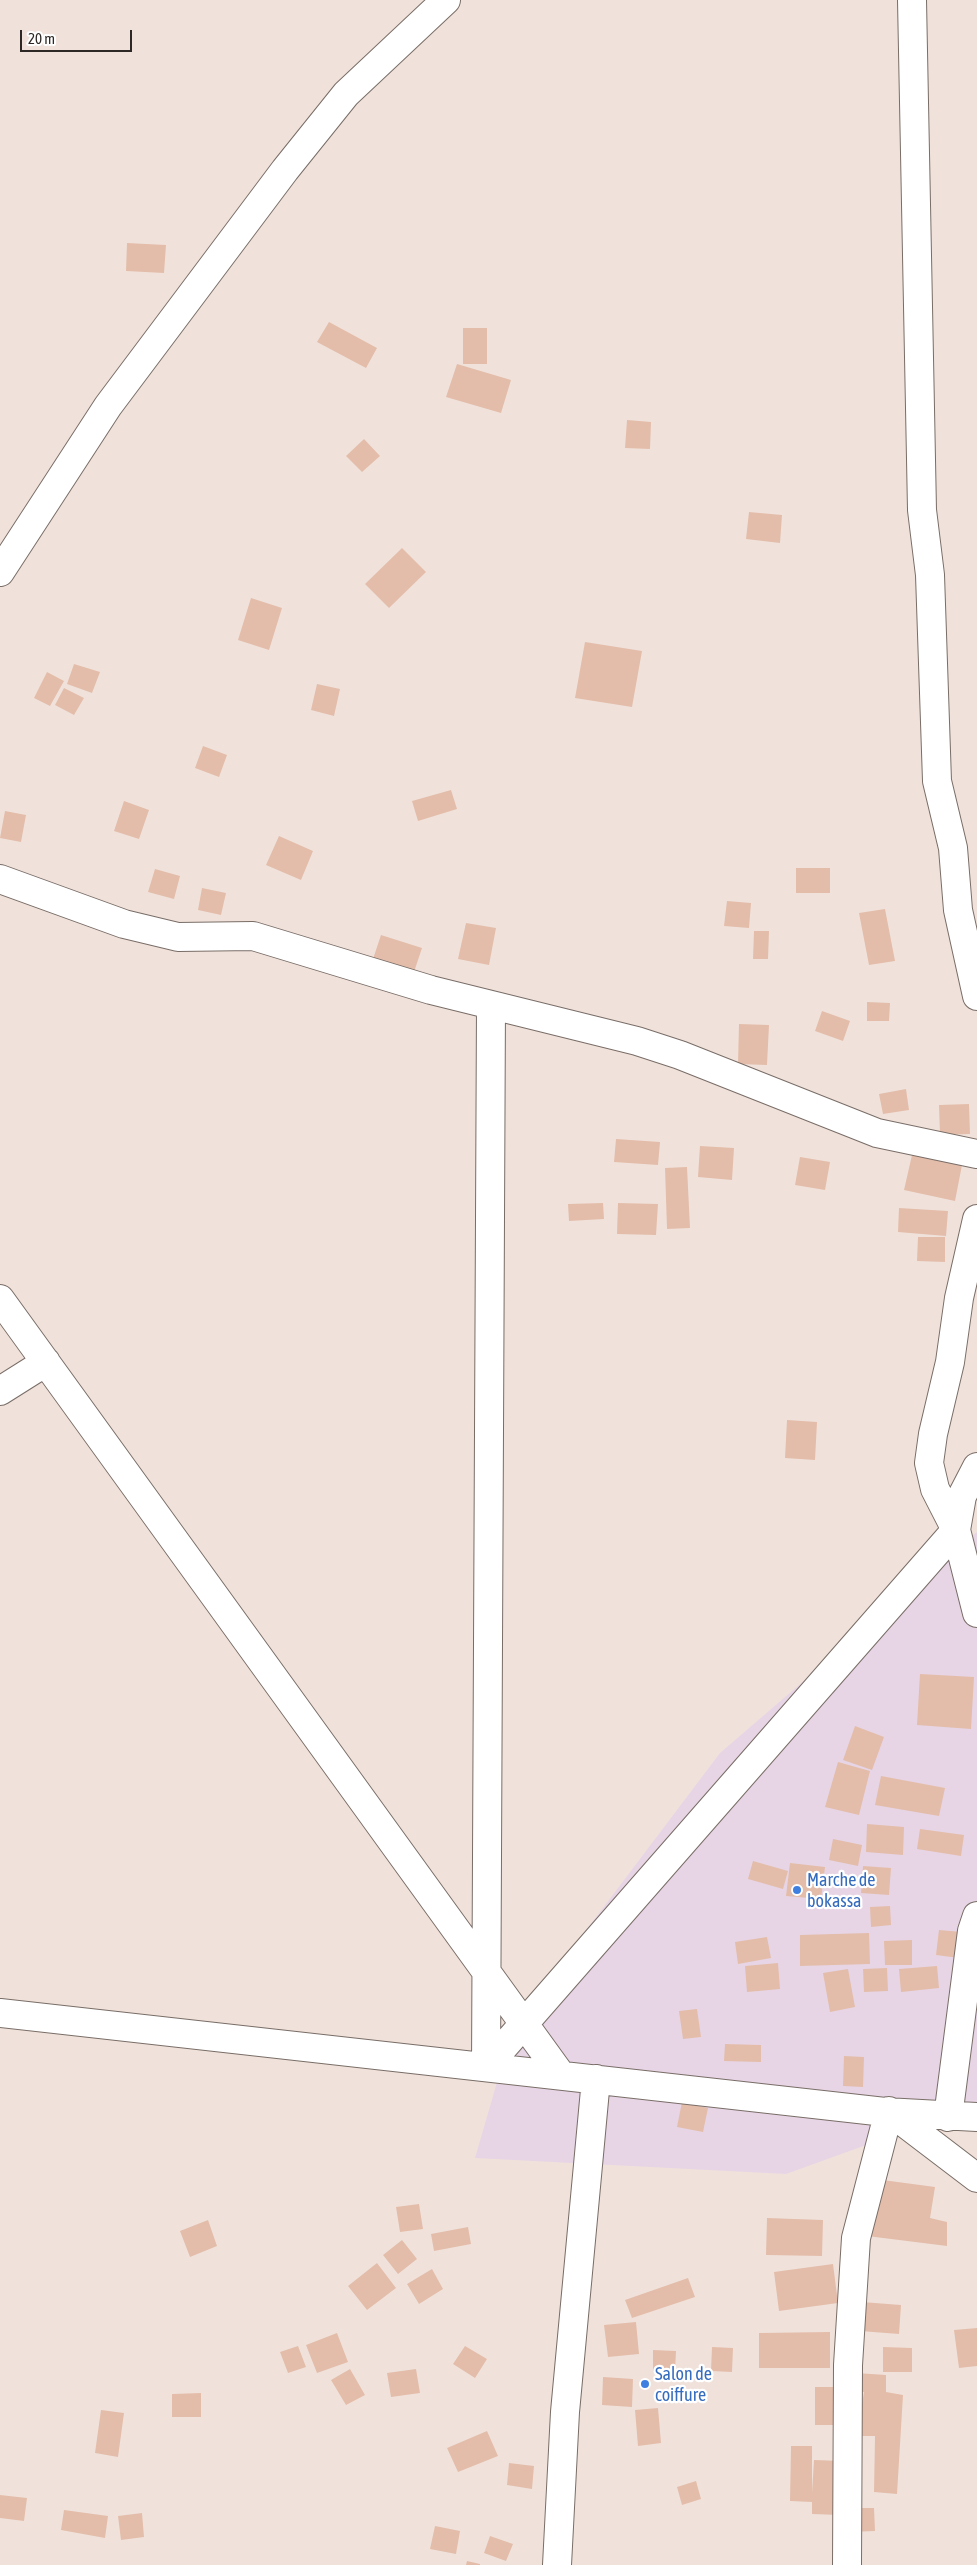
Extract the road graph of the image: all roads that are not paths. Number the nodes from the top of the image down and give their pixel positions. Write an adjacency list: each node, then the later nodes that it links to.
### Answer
1 (446, 0): 3 (street)
2 (912, 0): 5 (street)
3 (0, 572)
4 (0, 879): 6 (street)
5 (977, 996)
6 (491, 1005): 7 (street); 16 (street)
7 (977, 1154)
8 (977, 1219): 13 (street)
9 (0, 1298): 10 (street)
10 (46, 1362): 11 (street); 16 (street)
11 (0, 1391)
12 (977, 1467): 13 (street)
13 (956, 1530): 14 (street); 18 (street)
14 (977, 1613)
15 (977, 1916): 19 (street)
16 (487, 1973): 18 (street); 20 (street)
17 (0, 2013): 20 (street)
18 (524, 2024): 20 (street); 21 (street)
19 (968, 2029): 24 (street)
20 (486, 2067): 21 (street)
21 (561, 2075): 22 (street)
22 (596, 2079): 23 (street); 27 (street)
23 (889, 2111): 24 (street); 26 (street); 28 (street)
24 (948, 2117): 25 (street)
25 (977, 2118)
26 (977, 2178)
27 (557, 2565)
28 (847, 2565)

